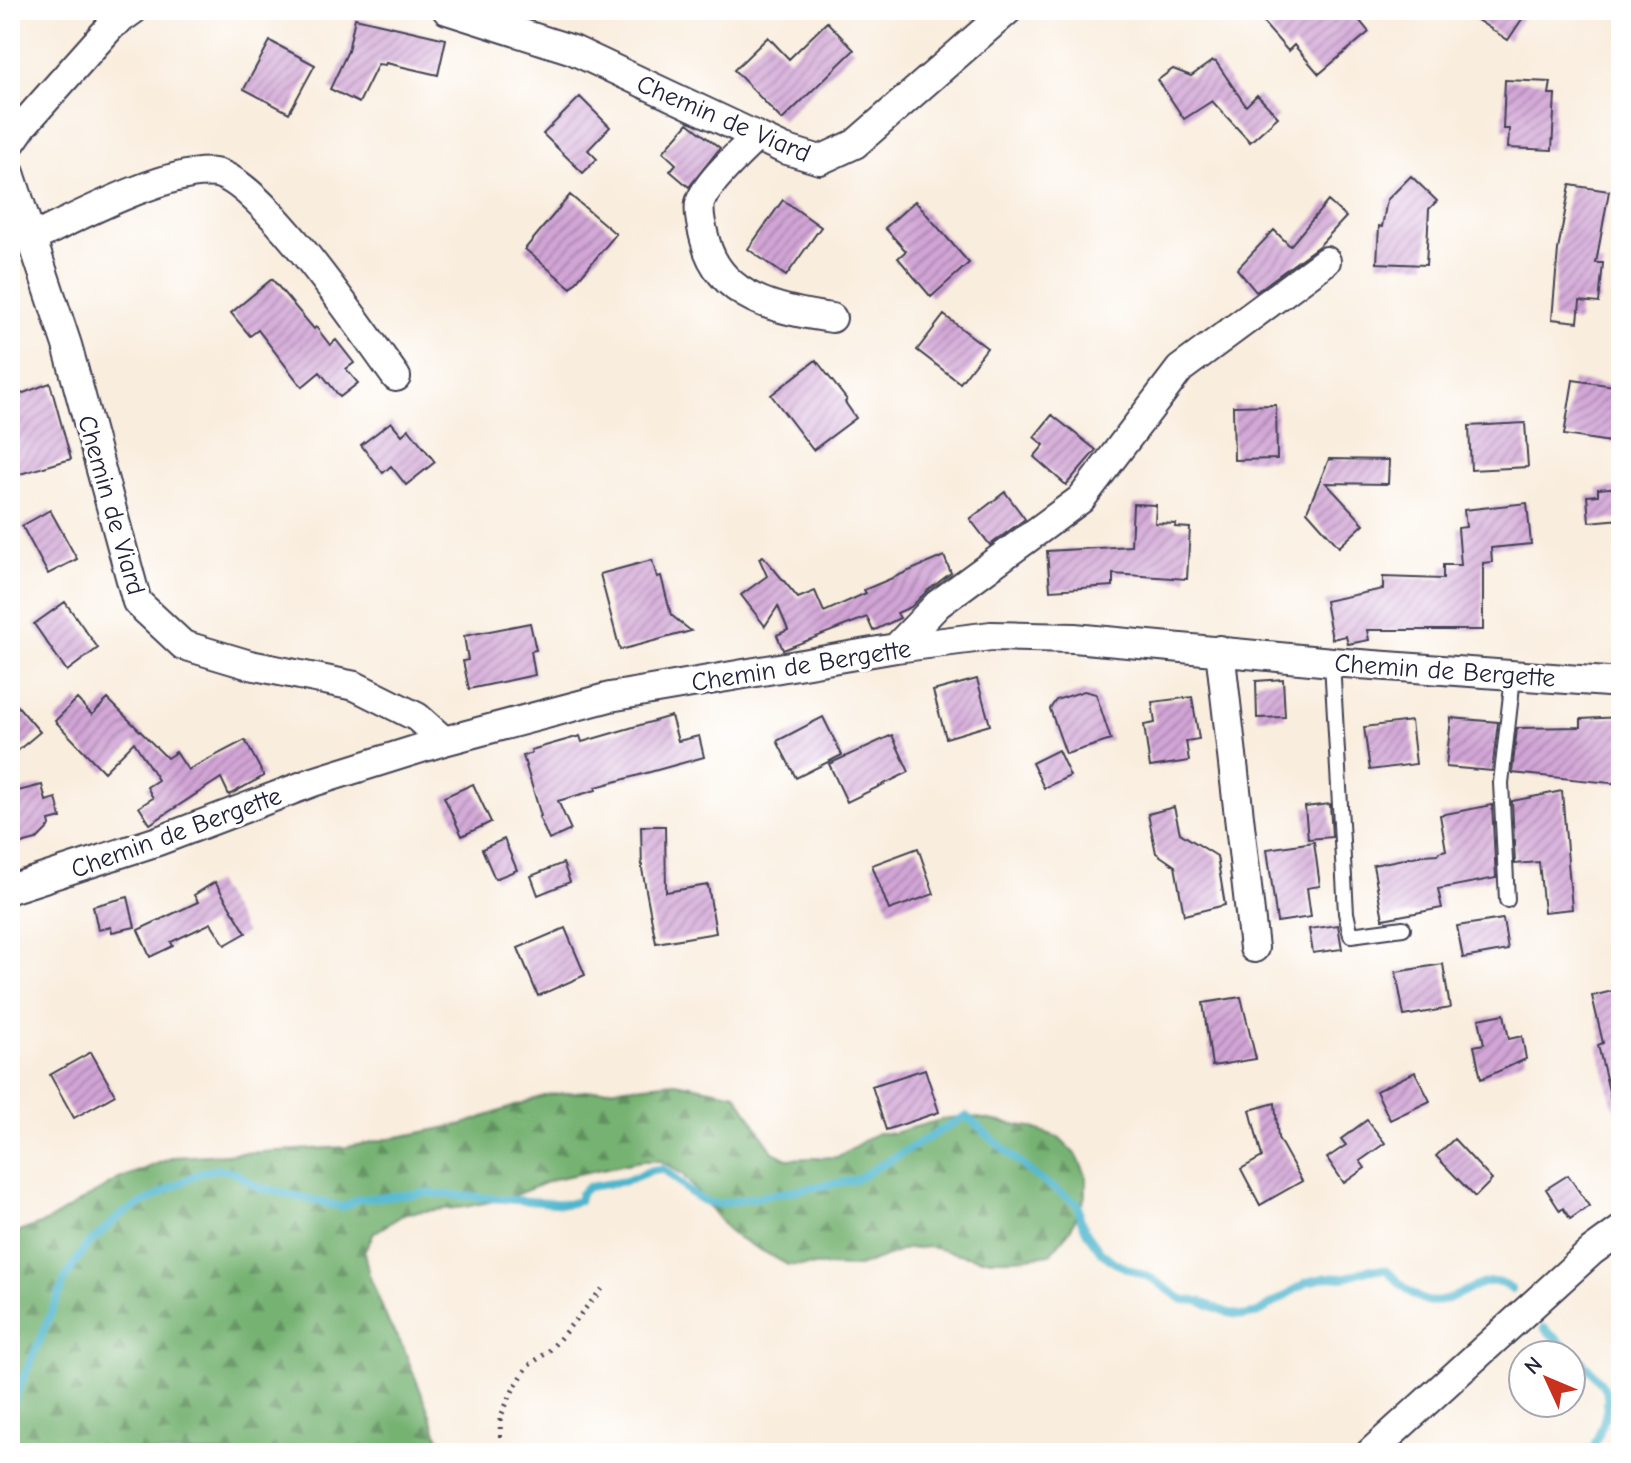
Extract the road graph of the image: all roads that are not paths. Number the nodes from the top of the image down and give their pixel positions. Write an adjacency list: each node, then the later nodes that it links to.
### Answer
1 (133, 10): 5 (street)
2 (447, 10): 4 (street, Chemin de Viard)
3 (1008, 10): 4 (street, Chemin de Viard)
4 (756, 137): 9 (street)
5 (10, 144)
6 (10, 173): 7 (street, Chemin de Viard)
7 (31, 239): 10 (street); 16 (street, Chemin de Viard)
8 (1326, 261): 11 (street)
9 (832, 318)
10 (396, 377)
11 (896, 648): 12 (street, Chemin de Bergette); 16 (street, Chemin de Bergette)
12 (1220, 650): 13 (street, Chemin de Bergette); 20 (street)
13 (1332, 662): 14 (street, Chemin de Bergette); 19 (lane)
14 (1513, 677): 15 (street, Chemin de Bergette); 18 (lane)
15 (1621, 683)
16 (444, 741): 17 (street, Chemin de Bergette)
17 (10, 889)
18 (1507, 900)
19 (1403, 928)
20 (1254, 948)
21 (1621, 1230): 22 (street)
22 (1370, 1453)

